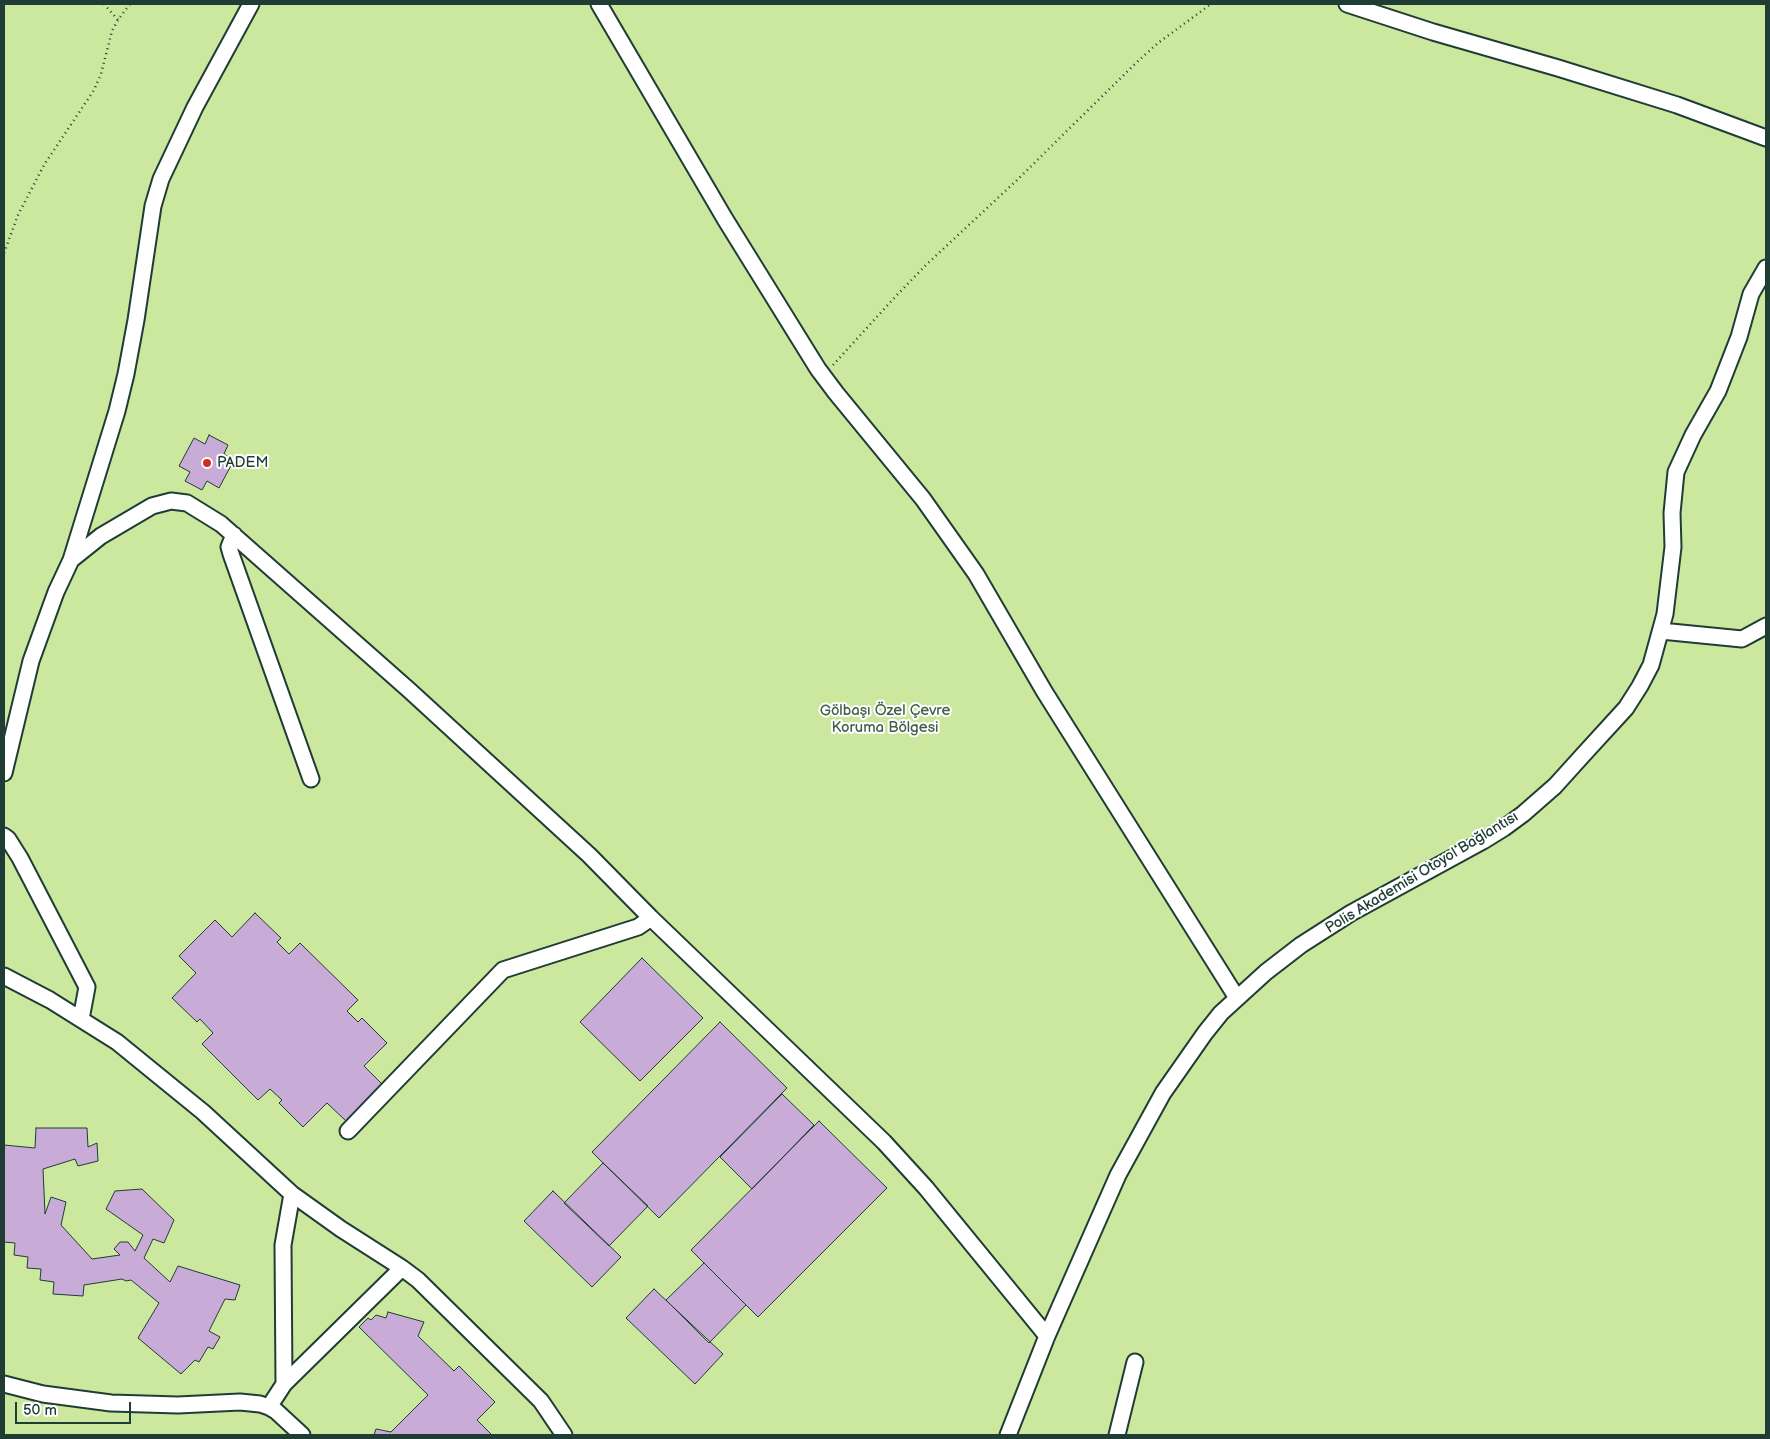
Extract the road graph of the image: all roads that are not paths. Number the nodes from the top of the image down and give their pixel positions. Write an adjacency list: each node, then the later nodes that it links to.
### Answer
1 (251, 4): 7 (street)
2 (599, 4): 15 (street)
3 (1347, 4): 4 (street)
4 (1766, 138)
5 (1766, 268): 9 (street, Polis Akademisi Otoyol Bağlantısı)
6 (234, 535): 7 (street); 11 (street); 13 (street)
7 (71, 560): 10 (street)
8 (1766, 626): 9 (street)
9 (1661, 631): 15 (street, Polis Akademisi Otoyol Bağlantısı)
10 (4, 773)
11 (310, 779)
12 (4, 836): 16 (street)
13 (650, 918): 17 (street); 20 (street)
14 (4, 976): 16 (street)
15 (1237, 998): 20 (street, Polis Akademisi Otoyol Bağlantısı)
16 (81, 1019): 18 (street)
17 (348, 1131)
18 (292, 1194): 19 (street); 23 (street)
19 (402, 1268): 23 (street); 26 (street)
20 (1047, 1336): 27 (street, Polis Akademisi Otoyol Bağlantısı)
21 (1135, 1362): 28 (street)
22 (4, 1384): 24 (street)
23 (284, 1384): 24 (street)
24 (269, 1407): 25 (street)
25 (302, 1435)
26 (564, 1435)
27 (1008, 1435)
28 (1117, 1435)

